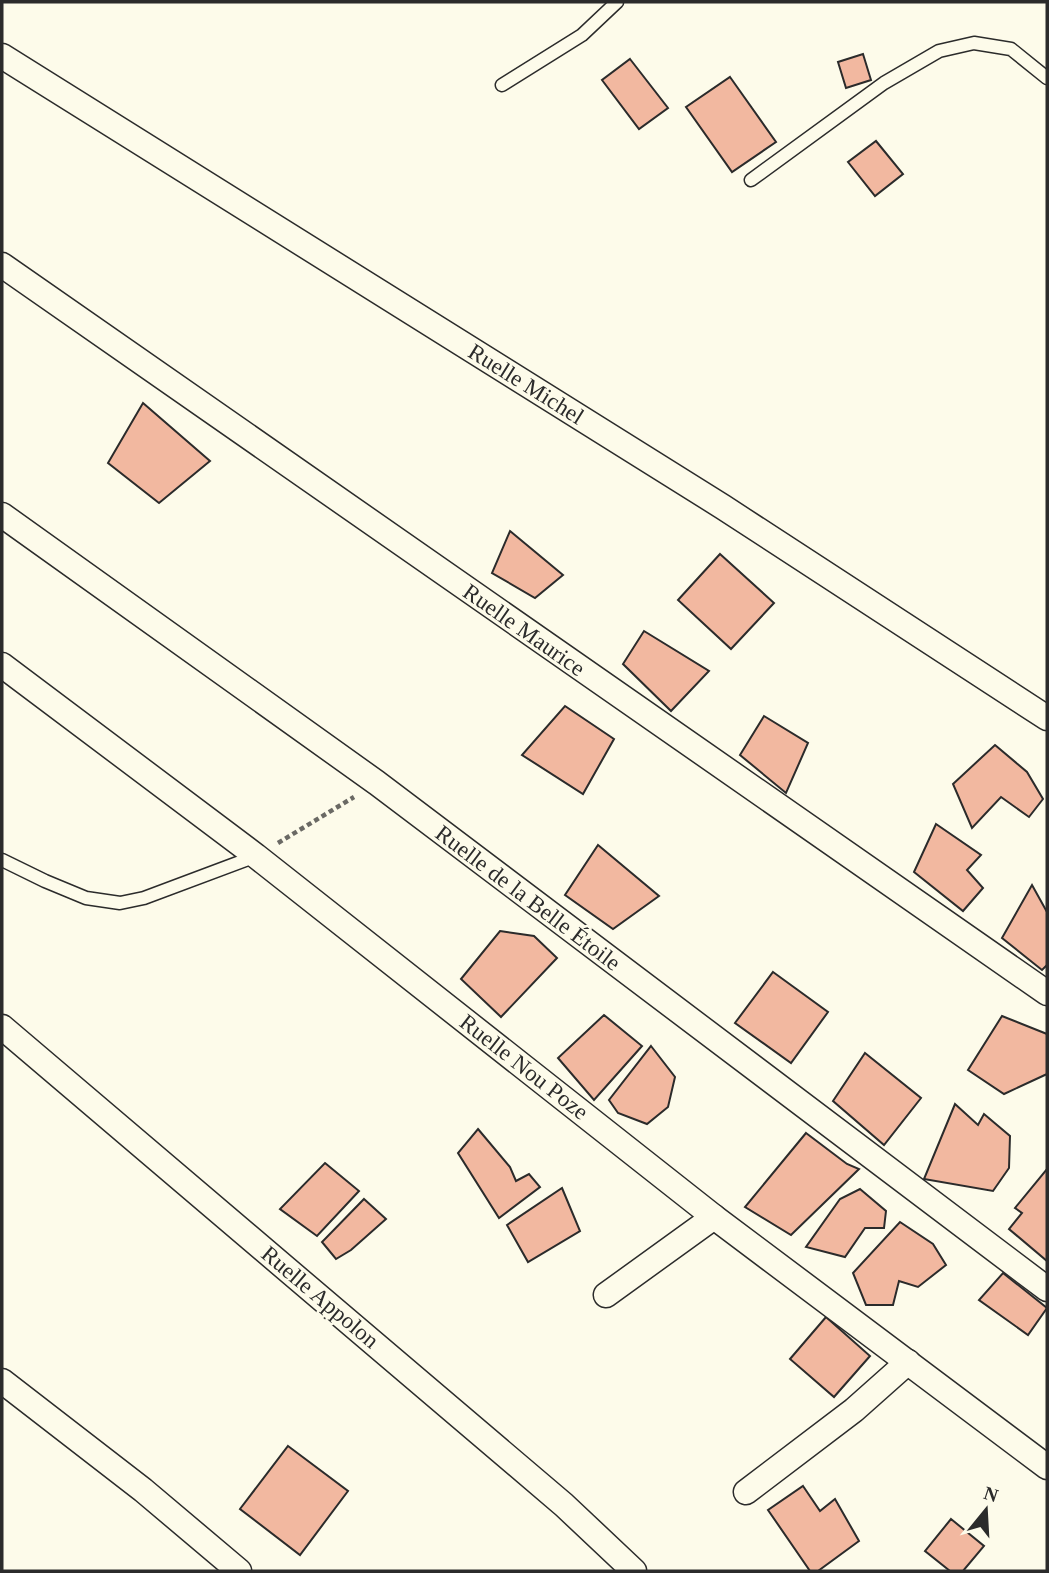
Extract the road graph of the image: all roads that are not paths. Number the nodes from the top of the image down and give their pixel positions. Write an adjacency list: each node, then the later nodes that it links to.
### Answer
1 (617, 2): 4 (lane)
2 (2, 56): 9 (street, Ruelle Michel)
3 (1047, 78): 5 (lane)
4 (502, 85)
5 (751, 180)
6 (2, 265): 12 (street, Ruelle Maurice)
7 (2, 515): 15 (street, Ruelle de la Belle Étoile)
8 (2, 665): 10 (street, Ruelle Nou Poze)
9 (1047, 718)
10 (256, 856): 11 (lane); 14 (street, Ruelle Nou Poze)
11 (2, 860)
12 (1047, 993)
13 (2, 1027): 22 (street, Ruelle Appolon)
14 (714, 1217): 16 (street); 17 (street, Ruelle Nou Poze)
15 (1047, 1289)
16 (606, 1295)
17 (908, 1362): 19 (street, Ruelle Nou Poze); 20 (street)
18 (2, 1381): 21 (street)
19 (1047, 1467)
20 (746, 1492)
21 (239, 1571)
22 (634, 1571)

